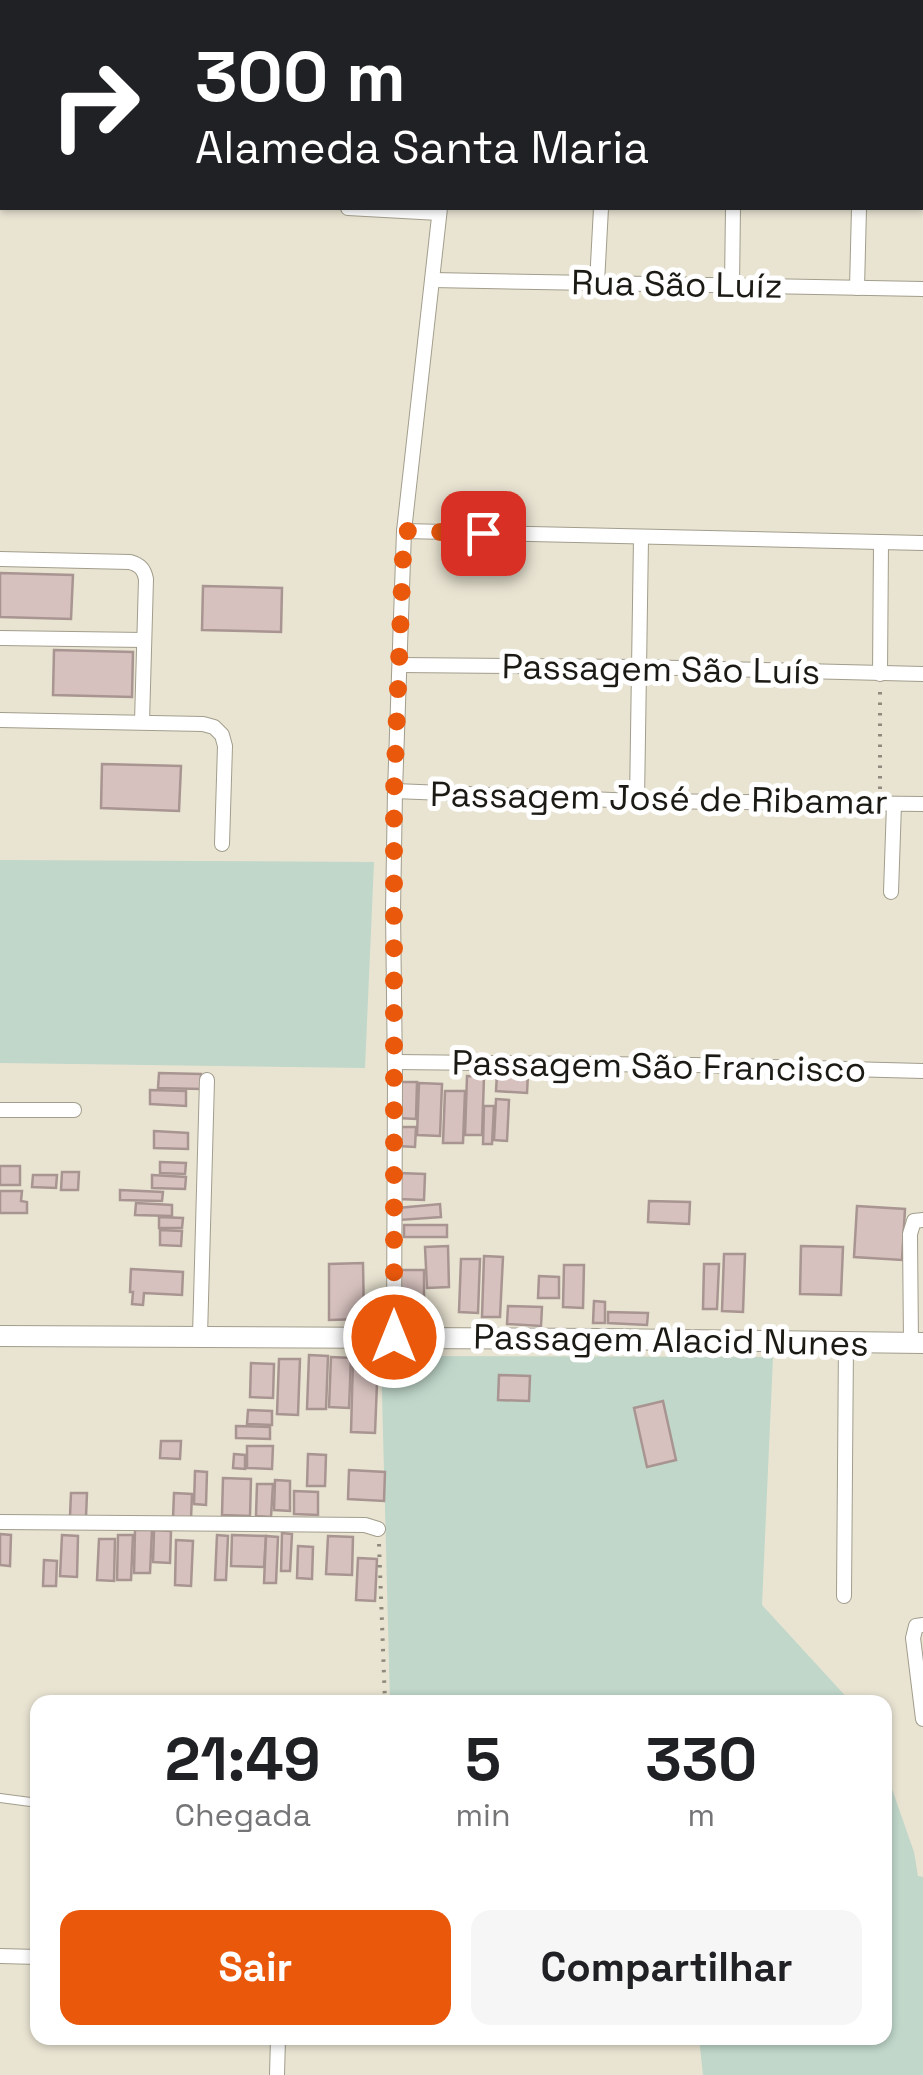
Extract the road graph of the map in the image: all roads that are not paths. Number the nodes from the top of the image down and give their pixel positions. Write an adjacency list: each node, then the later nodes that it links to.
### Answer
1 (440, 210): 5 (street)
2 (601, 210): 6 (street)
3 (733, 210): 7 (street)
4 (859, 210): 8 (street)
5 (432, 280): 6 (street, Rua São Luíz); 10 (street)
6 (597, 283): 7 (street, Rua São Luíz)
7 (732, 285): 8 (street, Rua São Luíz)
8 (858, 288): 9 (street, Rua São Luíz)
9 (923, 289)
10 (404, 531): 11 (street); 17 (street)
11 (640, 538): 12 (street); 18 (street)
12 (881, 542): 13 (street); 19 (street)
13 (923, 543)
14 (0, 559): 16 (street)
15 (0, 638): 16 (street)
16 (144, 640): 22 (street)
17 (400, 665): 18 (street, Passagem São Luís); 23 (street)
18 (638, 667): 19 (street, Passagem São Luís); 24 (street)
19 (880, 674): 20 (street, Passagem São Luís)
20 (923, 674)
21 (0, 720): 22 (street)
22 (142, 722): 27 (street)
23 (394, 792): 24 (street, Passagem José de Ribamar); 29 (street)
24 (637, 801): 25 (street, Passagem José de Ribamar)
25 (887, 804): 26 (street, Passagem José de Ribamar); 28 (street)
26 (923, 804)
27 (222, 844)
28 (891, 892)
29 (395, 1062): 30 (street, Passagem São Francisco); 37 (street)
30 (923, 1072)
31 (207, 1080): 36 (street)
32 (0, 1110): 33 (street)
33 (74, 1110)
34 (923, 1220): 39 (street)
35 (0, 1336): 36 (main road, Passagem Alacid Nunes)
36 (200, 1336): 37 (main road, Passagem Alacid Nunes)
37 (394, 1337): 38 (main road, Passagem Alacid Nunes)
38 (846, 1342): 39 (main road, Passagem Alacid Nunes); 42 (street)
39 (917, 1344)
40 (0, 1522): 41 (street)
41 (378, 1529)
42 (844, 1596)
43 (923, 1624): 44 (street)
44 (923, 1718)
45 (0, 1798): 46 (lane)
46 (30, 1802)
47 (0, 1956): 48 (street)
48 (30, 1956)
49 (278, 2045): 50 (street)
50 (277, 2075)

